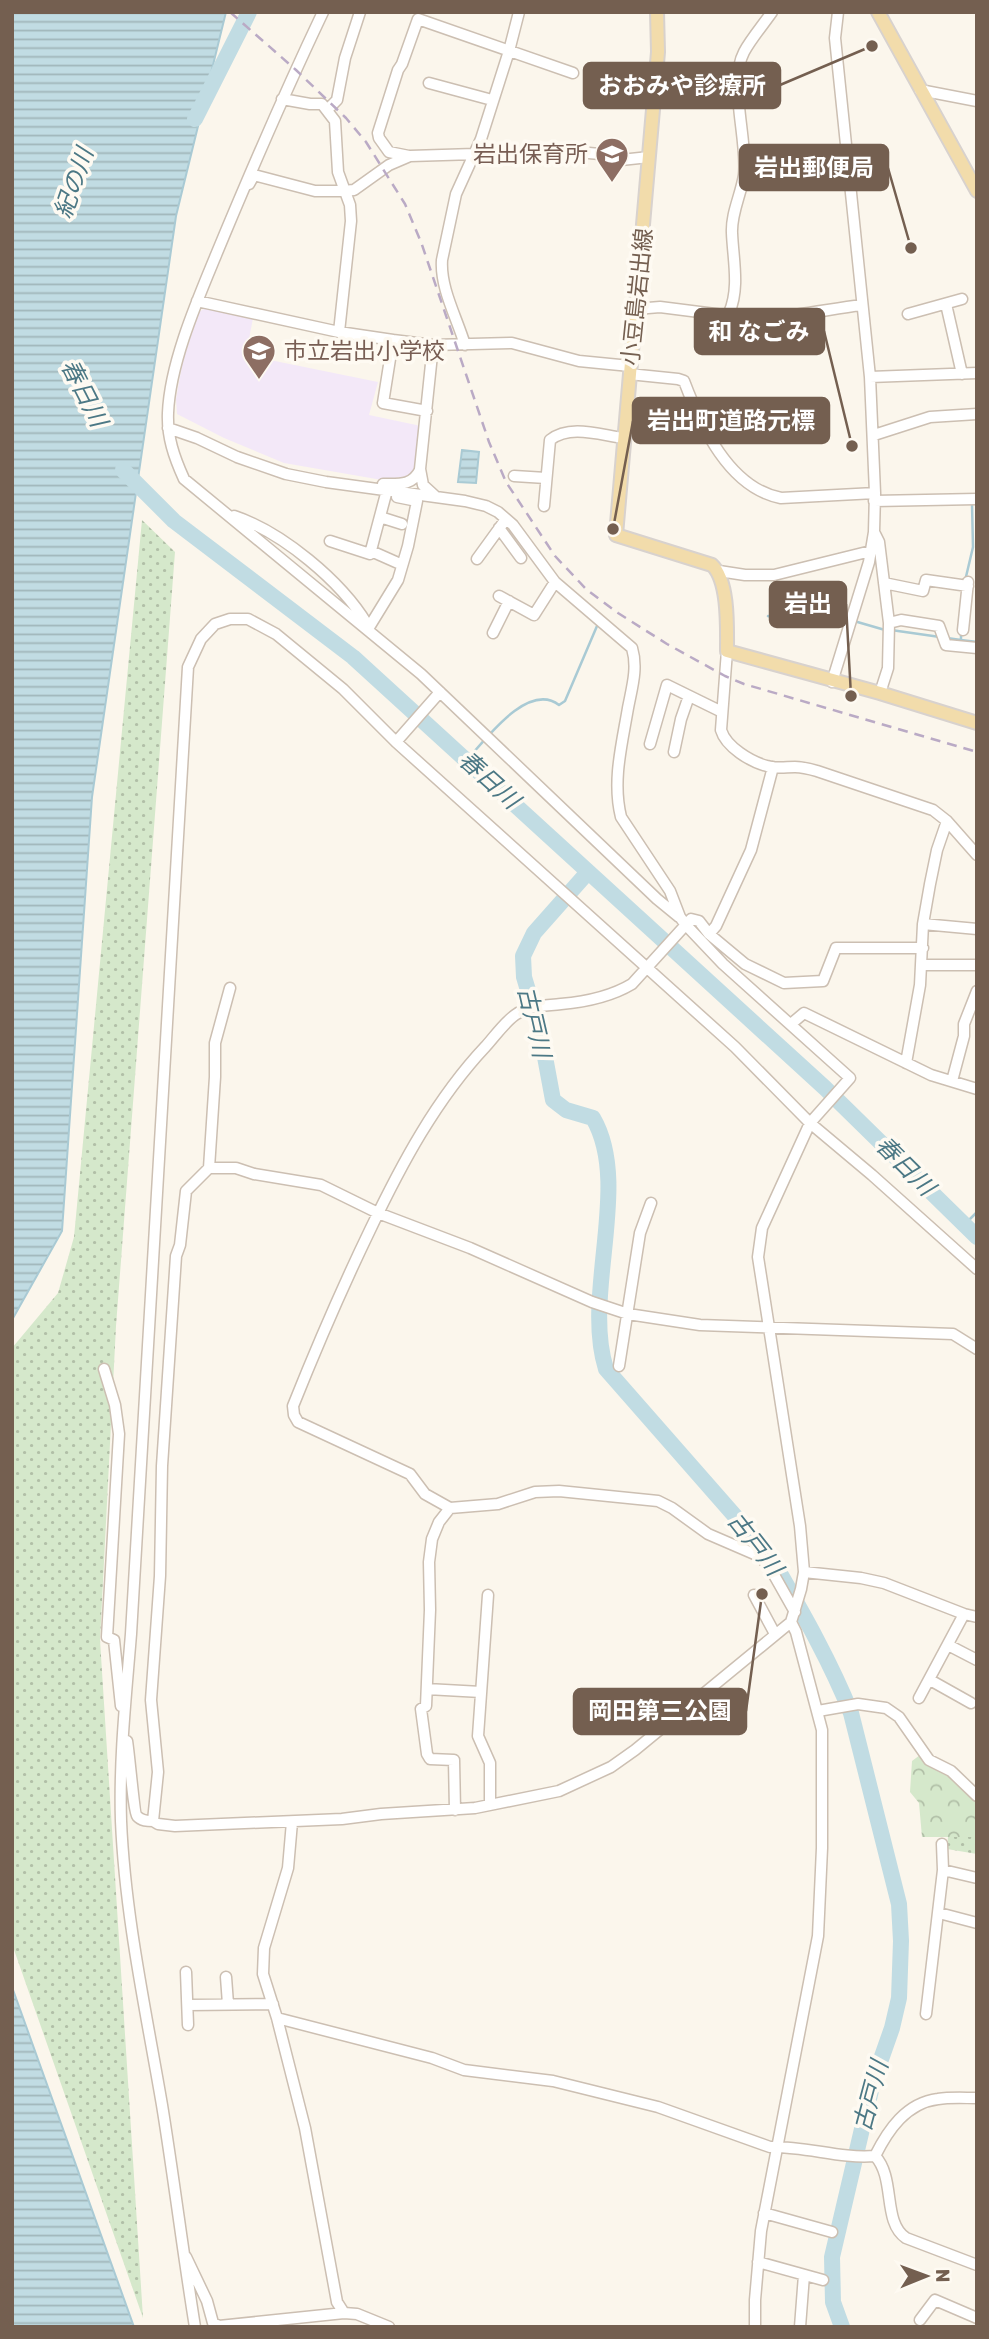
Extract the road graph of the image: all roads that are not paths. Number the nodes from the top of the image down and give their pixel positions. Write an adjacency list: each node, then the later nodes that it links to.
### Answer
1 (323, 12): 12 (street)
2 (360, 12): 15 (street)
3 (519, 12): 8 (street)
4 (657, 12): 18 (main road, 小豆島岩出線)
5 (772, 12): 27 (street)
6 (838, 12): 25 (street)
7 (878, 12): 11 (main road)
8 (509, 51): 9 (street); 13 (street); 17 (street)
9 (573, 73)
10 (429, 83): 13 (street)
11 (920, 90): 14 (street); 21 (main road)
12 (282, 99): 15 (street); 19 (street)
13 (492, 100): 16 (street)
14 (977, 101)
15 (328, 108): 20 (street)
16 (475, 154): 17 (street); 18 (street); 32 (street)
17 (410, 156): 20 (street)
18 (649, 158): 26 (main road, 小豆島岩出線)
19 (243, 189): 20 (street); 23 (street)
20 (343, 191): 29 (street)
21 (977, 191)
22 (962, 299): 24 (street)
23 (197, 301): 29 (street); 39 (street)
24 (946, 304): 28 (street); 35 (street)
25 (861, 306): 27 (street); 36 (street)
26 (636, 309): 27 (street); 33 (main road, 小豆島岩出線)
27 (729, 313)
28 (908, 314)
29 (340, 332): 30 (street)
30 (393, 340): 31 (street); 37 (street)
31 (433, 345): 32 (street); 37 (street)
32 (465, 345): 33 (street)
33 (630, 370): 41 (main road, 小豆島岩出線); 47 (street)
34 (977, 373): 35 (street)
35 (962, 374): 36 (street)
36 (870, 377): 40 (street)
37 (427, 411): 42 (street)
38 (977, 414): 40 (street)
39 (168, 428): 45 (street); 66 (street)
40 (874, 435): 47 (street)
41 (624, 438): 44 (street); 61 (main road, 小豆島岩出線)
42 (420, 469): 45 (street); 46 (street)
43 (514, 476): 44 (street)
44 (546, 478): 49 (street)
45 (384, 492): 46 (street); 50 (street); 66 (street)
46 (436, 496): 51 (street)
47 (875, 497): 48 (street); 54 (street)
48 (977, 499)
49 (544, 506)
50 (380, 517): 52 (street); 56 (street)
51 (506, 519): 53 (street); 62 (street)
52 (402, 524)
53 (499, 528): 58 (street); 59 (street)
54 (874, 532): 57 (street); 63 (street)
55 (330, 541): 56 (street)
56 (371, 551): 60 (street)
57 (871, 551): 61 (street); 71 (street)
58 (521, 558)
59 (477, 559)
60 (398, 563)
61 (719, 571): 70 (main road)
62 (555, 582): 68 (street); 83 (street)
63 (884, 583): 64 (street); 65 (street)
64 (970, 588): 67 (street)
65 (889, 623): 69 (street); 73 (street)
66 (368, 628): 72 (street)
67 (963, 630)
68 (494, 633)
69 (977, 648)
70 (727, 651): 71 (main road); 75 (street)
71 (832, 682): 73 (main road)
72 (440, 692): 77 (street); 83 (street)
73 (880, 693): 76 (main road)
74 (689, 696): 75 (street); 78 (street); 79 (street)
75 (722, 712): 80 (street)
76 (977, 723)
77 (396, 742): 88 (street); 123 (street)
78 (650, 744)
79 (674, 752)
80 (773, 767): 81 (street); 86 (street)
81 (947, 821): 82 (street); 84 (street)
82 (977, 855)
83 (682, 924): 86 (street); 88 (street); 93 (street)
84 (923, 925): 85 (street); 87 (street)
85 (977, 929)
86 (709, 934): 87 (street)
87 (923, 948): 89 (street)
88 (650, 965): 97 (street); 100 (street)
89 (923, 965): 90 (street); 94 (street)
90 (977, 965)
91 (230, 988): 98 (street)
92 (976, 994): 95 (street)
93 (791, 1024): 94 (street); 97 (street)
94 (906, 1063): 95 (street)
95 (952, 1082): 96 (street)
96 (977, 1090)
97 (813, 1119): 101 (street); 103 (street)
98 (209, 1168): 100 (street); 128 (street)
99 (651, 1203): 102 (street)
100 (378, 1213): 102 (street); 107 (street)
101 (977, 1269)
102 (628, 1314): 103 (street); 105 (street)
103 (769, 1327): 104 (street); 108 (street)
104 (977, 1349)
105 (619, 1366)
106 (104, 1369): 123 (street)
107 (450, 1508): 112 (street); 118 (street)
108 (804, 1572): 111 (street); 112 (street)
109 (488, 1595): 119 (street)
110 (754, 1595): 114 (street)
111 (964, 1614): 113 (street); 115 (street)
112 (793, 1617): 114 (street); 122 (street)
113 (977, 1617)
114 (775, 1634): 126 (street)
115 (948, 1644): 116 (street); 117 (street)
116 (977, 1660)
117 (930, 1680): 120 (street); 121 (street)
118 (427, 1689): 119 (street); 127 (street)
119 (481, 1692): 126 (street)
120 (919, 1698)
121 (971, 1703)
122 (818, 1711): 125 (street); 144 (street)
123 (124, 1724): 128 (street); 148 (street)
124 (977, 1779): 125 (street)
125 (974, 1794)
126 (490, 1805): 127 (street)
127 (455, 1810): 129 (street)
128 (153, 1821): 129 (street)
129 (292, 1822): 138 (street)
130 (942, 1844): 131 (street)
131 (943, 1870): 132 (street); 133 (street)
132 (977, 1878)
133 (939, 1913): 134 (street); 140 (street)
134 (977, 1923)
135 (186, 1972): 139 (street)
136 (226, 1977): 137 (street)
137 (228, 2004): 138 (street); 139 (street)
138 (273, 2004): 141 (street)
139 (188, 2005): 142 (street)
140 (926, 2014)
141 (277, 2018): 144 (street); 153 (street)
142 (188, 2025)
143 (977, 2098): 145 (street)
144 (776, 2147): 145 (street); 146 (street)
145 (875, 2156): 150 (street)
146 (764, 2213): 147 (street); 149 (street)
147 (832, 2232)
148 (183, 2254): 153 (street); 156 (street)
149 (758, 2262): 151 (street); 158 (street)
150 (977, 2265)
151 (804, 2275): 152 (street); 159 (street)
152 (823, 2280)
153 (344, 2312): 157 (street)
154 (977, 2318): 155 (street)
155 (920, 2320)
156 (195, 2327)
157 (389, 2327)
158 (755, 2327)
159 (800, 2327)

